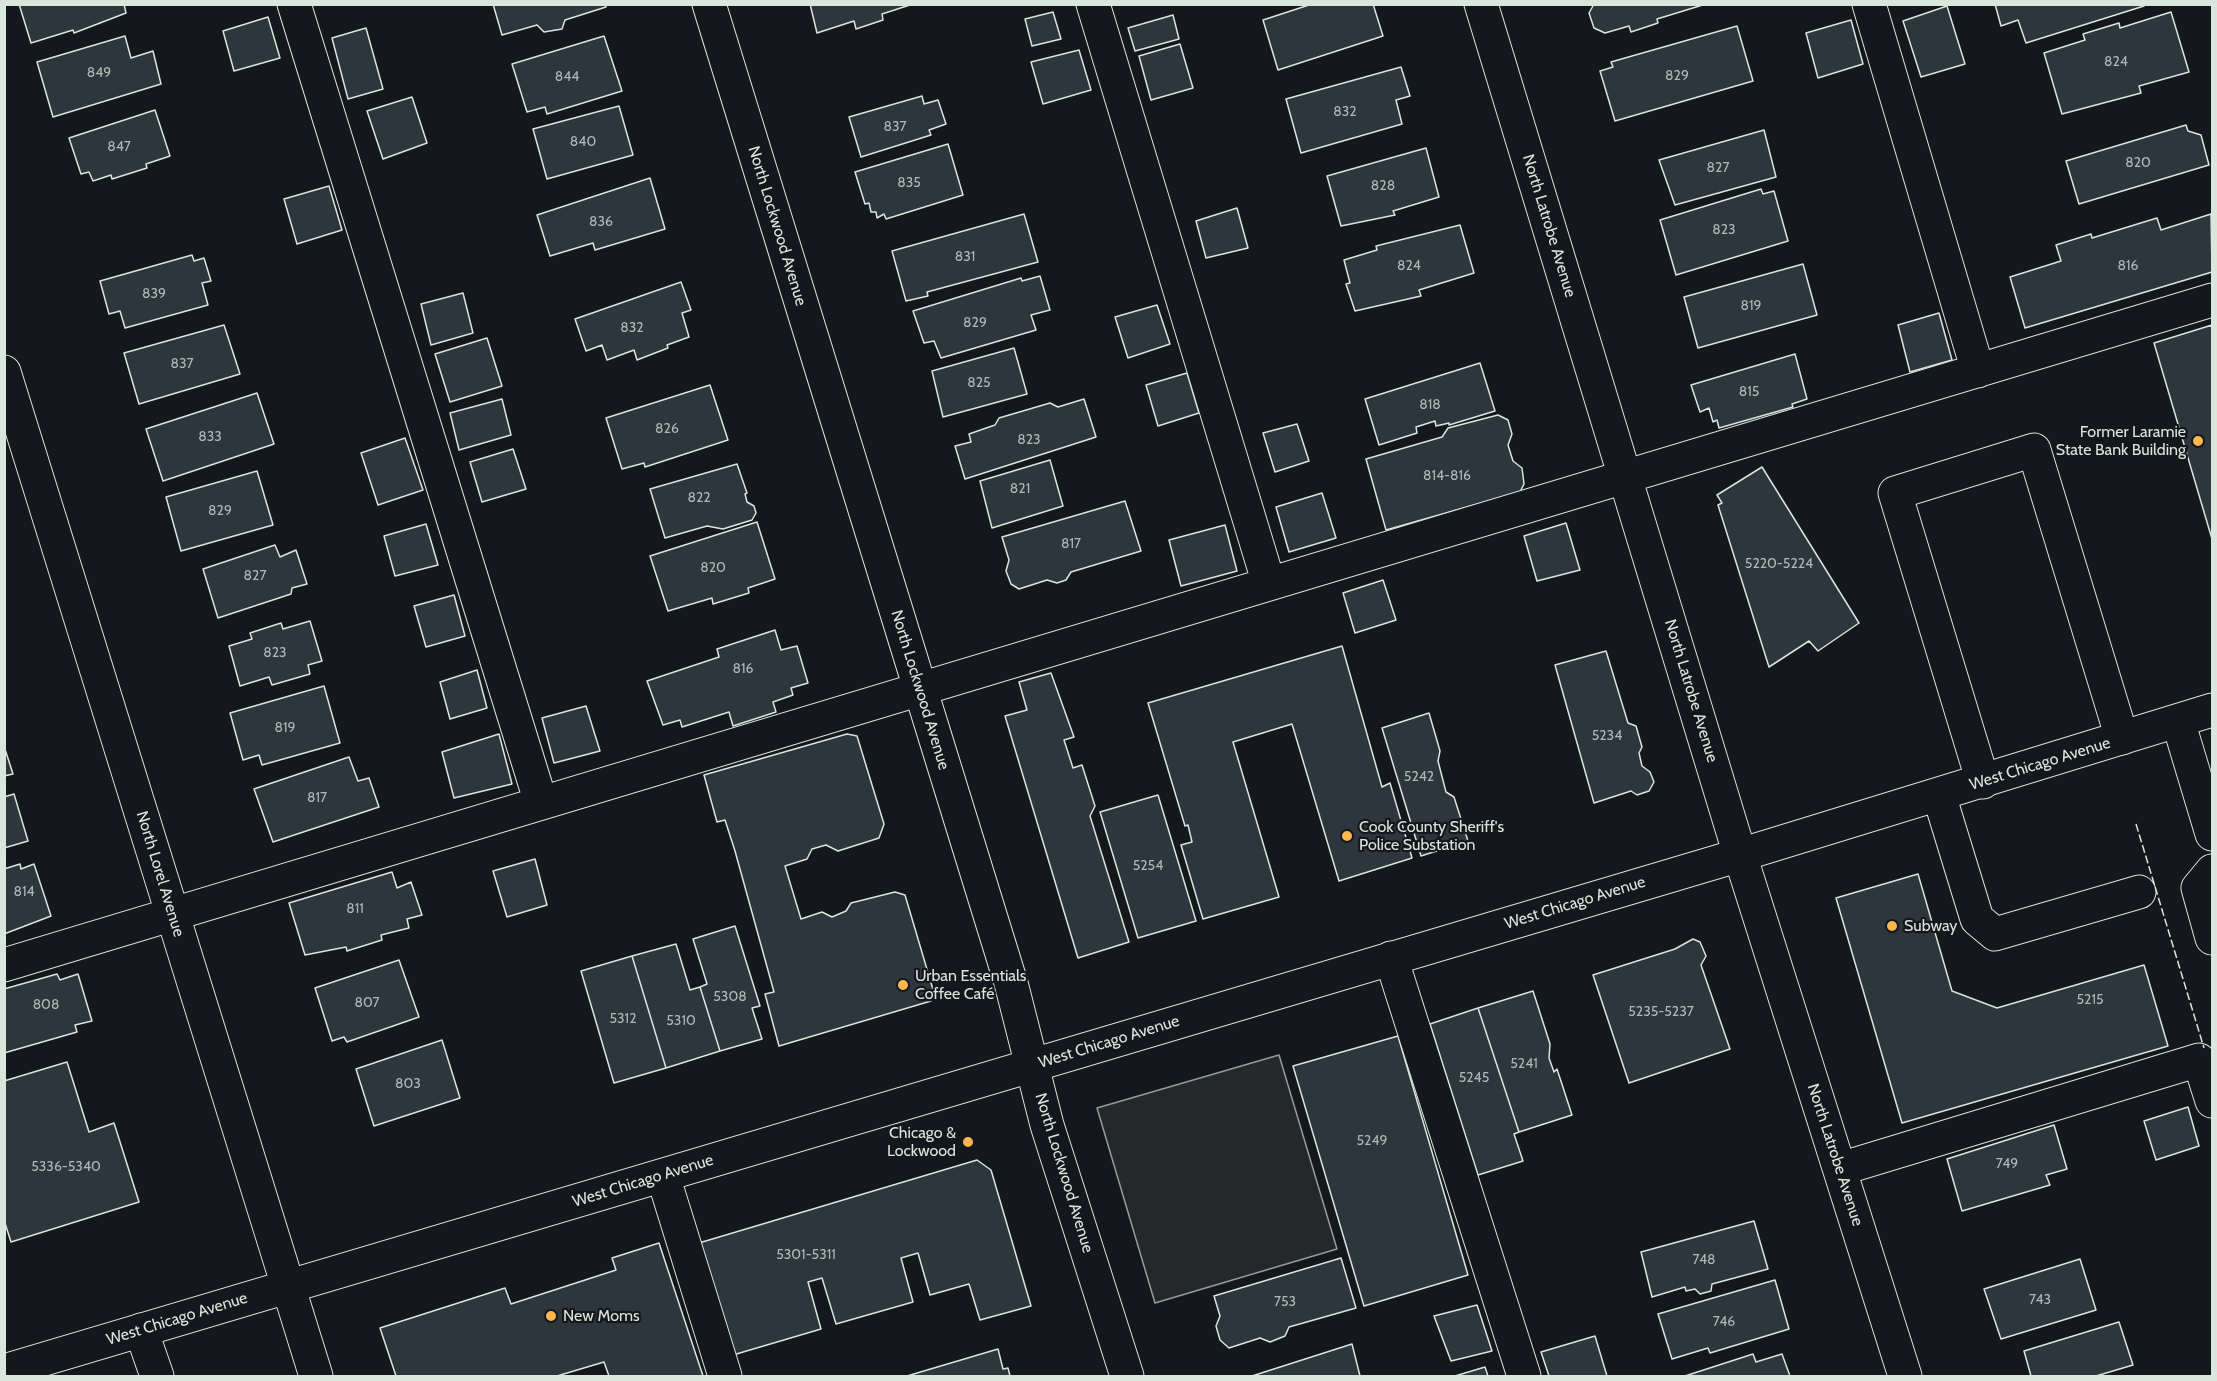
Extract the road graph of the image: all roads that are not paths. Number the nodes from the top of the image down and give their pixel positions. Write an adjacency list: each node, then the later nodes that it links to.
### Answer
1 (294, 4): 17 (street)
2 (709, 4): 11 (street, North Lockwood Avenue)
3 (1093, 4): 10 (street)
4 (1481, 4): 9 (street, North Latrobe Avenue)
5 (1869, 4): 7 (street)
6 (2212, 300): 7 (street)
7 (1978, 371): 9 (street)
8 (4, 372): 22 (street, North Lorel Avenue)
9 (1625, 477): 10 (street); 19 (street, North Latrobe Avenue)
10 (1269, 584): 11 (street)
11 (920, 690): 17 (street); 26 (street, North Lockwood Avenue)
12 (2212, 710): 13 (street, West Chicago Avenue)
13 (2178, 721): 14 (street, West Chicago Avenue); 18 (street)
14 (2122, 738): 15 (street, West Chicago Avenue); 15 (street)
15 (1983, 782): 16 (street, West Chicago Avenue)
16 (1939, 795): 19 (street, West Chicago Avenue); 21 (street)
17 (541, 803): 22 (street)
18 (2212, 834)
19 (1740, 855): 24 (street, West Chicago Avenue); 28 (street, North Latrobe Avenue)
20 (2212, 871): 23 (street)
21 (2139, 892)
22 (173, 914): 25 (street); 30 (street, North Lorel Avenue)
23 (2212, 938)
24 (1391, 958): 26 (street, West Chicago Avenue); 37 (street)
25 (4, 964)
26 (1032, 1065): 29 (street, West Chicago Avenue); 36 (street, North Lockwood Avenue)
27 (2212, 1101): 28 (street)
28 (1840, 1169): 38 (street, North Latrobe Avenue)
29 (663, 1176): 30 (street, West Chicago Avenue); 35 (street)
30 (288, 1286): 31 (street, West Chicago Avenue); 34 (street, North Lorel Avenue)
31 (141, 1330): 32 (street, West Chicago Avenue); 33 (street)
32 (19, 1371)
33 (157, 1377)
34 (316, 1377)
35 (725, 1377)
36 (1127, 1377)
37 (1524, 1377)
38 (1905, 1377)

